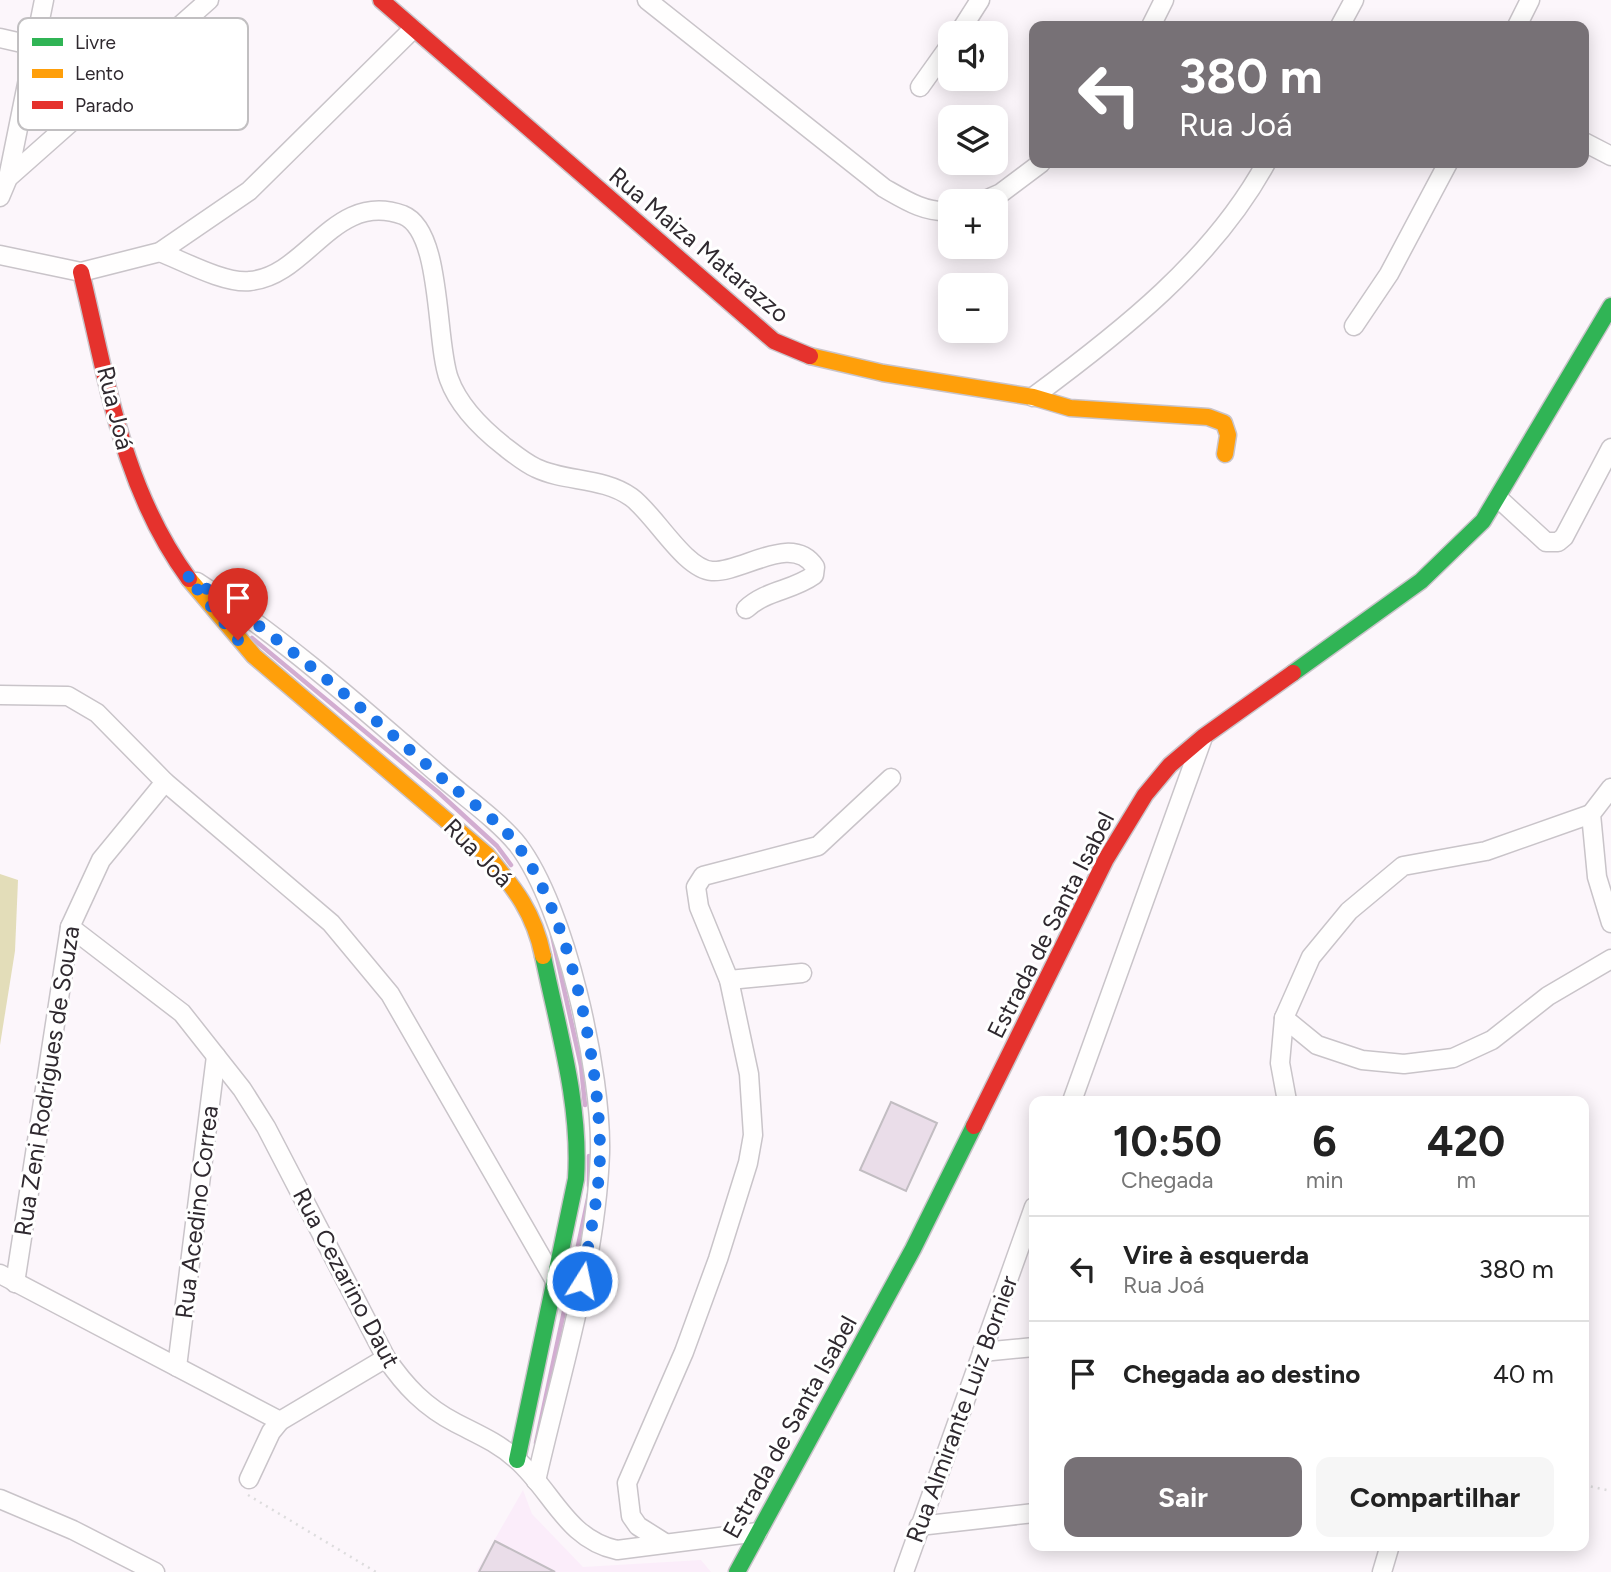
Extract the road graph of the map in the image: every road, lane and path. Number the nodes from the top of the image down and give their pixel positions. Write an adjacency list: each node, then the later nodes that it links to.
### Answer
1 (44, 0): 9 (street)
2 (209, 0): 10 (street)
3 (382, 0): 15 (street, Rua Maiza Matarazzo)
4 (647, 0): 30 (street)
5 (980, 0): 11 (street)
6 (1164, 0): 12 (street)
7 (1354, 0): 13 (street)
8 (1530, 0): 14 (street)
9 (40, 18)
10 (189, 18)
11 (967, 21)
12 (1154, 21)
13 (1343, 21)
14 (1520, 21)
15 (413, 29): 31 (street); 37 (street, Rua Maiza Matarazzo)
16 (0, 38): 17 (street)
17 (18, 42)
18 (938, 62): 19 (street)
19 (920, 87)
20 (18, 129): 27 (street)
21 (62, 130): 27 (street)
22 (1589, 145): 23 (street)
23 (1611, 156)
24 (1034, 168): 28 (street)
25 (1262, 168): 37 (street)
26 (1445, 168): 35 (street)
27 (8, 178): 29 (street)
28 (1005, 189)
29 (0, 197)
30 (938, 212)
31 (159, 253): 33 (street); 42 (street)
32 (0, 255): 33 (street)
33 (81, 272): 41 (street, Rua Joá)
34 (1611, 306): 36 (street, Estrada de Santa Isabel)
35 (1354, 326)
36 (1604, 333): 40 (street, Estrada de Santa Isabel)
37 (1033, 397): 39 (street, Rua Maiza Matarazzo)
38 (1611, 448): 40 (street)
39 (1225, 454)
40 (1498, 498): 44 (street, Estrada de Santa Isabel)
41 (186, 575): 60 (street, Rua Joá); 65 (street, Rua Joá)
42 (746, 609)
43 (0, 695): 46 (street)
44 (1203, 737): 56 (street); 75 (street, Estrada de Santa Isabel)
45 (891, 778): 53 (street)
46 (165, 782): 50 (street, Rua Zeni Rodrigues de Souza); 60 (street)
47 (1611, 788): 48 (street)
48 (1591, 814): 49 (street); 54 (street)
49 (1611, 923)
50 (70, 927): 55 (street, Rua Cezarino Daut); 59 (street, Rua Zeni Rodrigues de Souza)
51 (1611, 959): 54 (street)
52 (802, 973): 53 (street)
53 (729, 980): 76 (street)
54 (1284, 1018): 57 (street)
55 (216, 1056): 63 (street, Rua Cezarino Daut); 64 (street, Rua Acedino Correa)
56 (1074, 1096)
57 (1286, 1096)
58 (1029, 1221): 62 (street, Rua Almirante Luiz Bornier)
59 (7, 1278): 64 (street)
60 (554, 1279): 65 (street, Rua Joá)
61 (1029, 1347): 62 (street)
62 (982, 1352): 74 (street, Rua Almirante Luiz Bornier)
63 (386, 1357): 66 (street); 67 (street, Rua Cezarino Daut)
64 (177, 1367): 66 (street)
65 (543, 1399): 67 (street, Rua Joá); 69 (street, Rua Joá)
66 (280, 1421): 68 (street)
67 (517, 1460): 69 (street, Rua Cezarino Daut)
68 (249, 1479): 79 (path)
69 (536, 1481): 76 (street, Rua Cezarino Daut)
70 (1589, 1486): 71 (path)
71 (1611, 1491)
72 (0, 1499): 78 (street)
73 (1029, 1514): 74 (street)
74 (919, 1526): 81 (street, Rua Almirante Luiz Bornier)
75 (758, 1532): 76 (street, Rua Cezarino Daut); 80 (street, Estrada de Santa Isabel)
76 (665, 1544)
77 (1388, 1551): 82 (street)
78 (155, 1572)
79 (376, 1572)
80 (737, 1572)
81 (904, 1572)
82 (1382, 1572)

